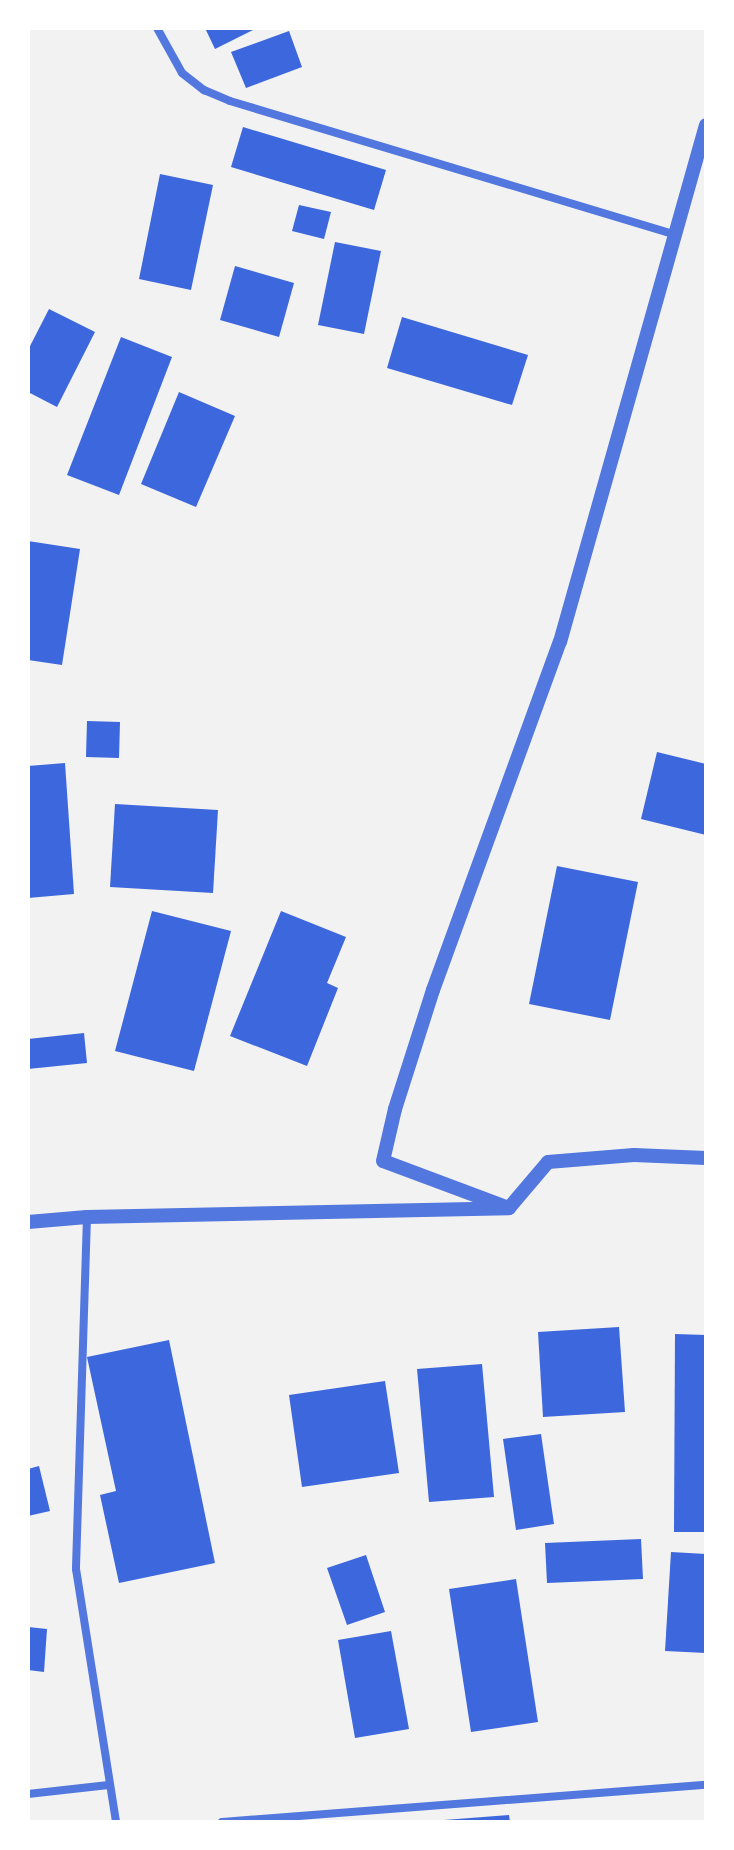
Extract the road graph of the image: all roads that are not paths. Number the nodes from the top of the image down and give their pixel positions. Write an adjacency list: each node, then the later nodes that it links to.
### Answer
1 (157, 28): 3 (street)
2 (706, 125): 3 (street)
3 (673, 234): 5 (street)
4 (706, 1158): 5 (street)
5 (509, 1208): 6 (street)
6 (87, 1217): 7 (street); 8 (street)
7 (28, 1222)
8 (108, 1785): 10 (street); 11 (street)
9 (706, 1785): 12 (street)
10 (28, 1794)
11 (116, 1822)
12 (222, 1822)

